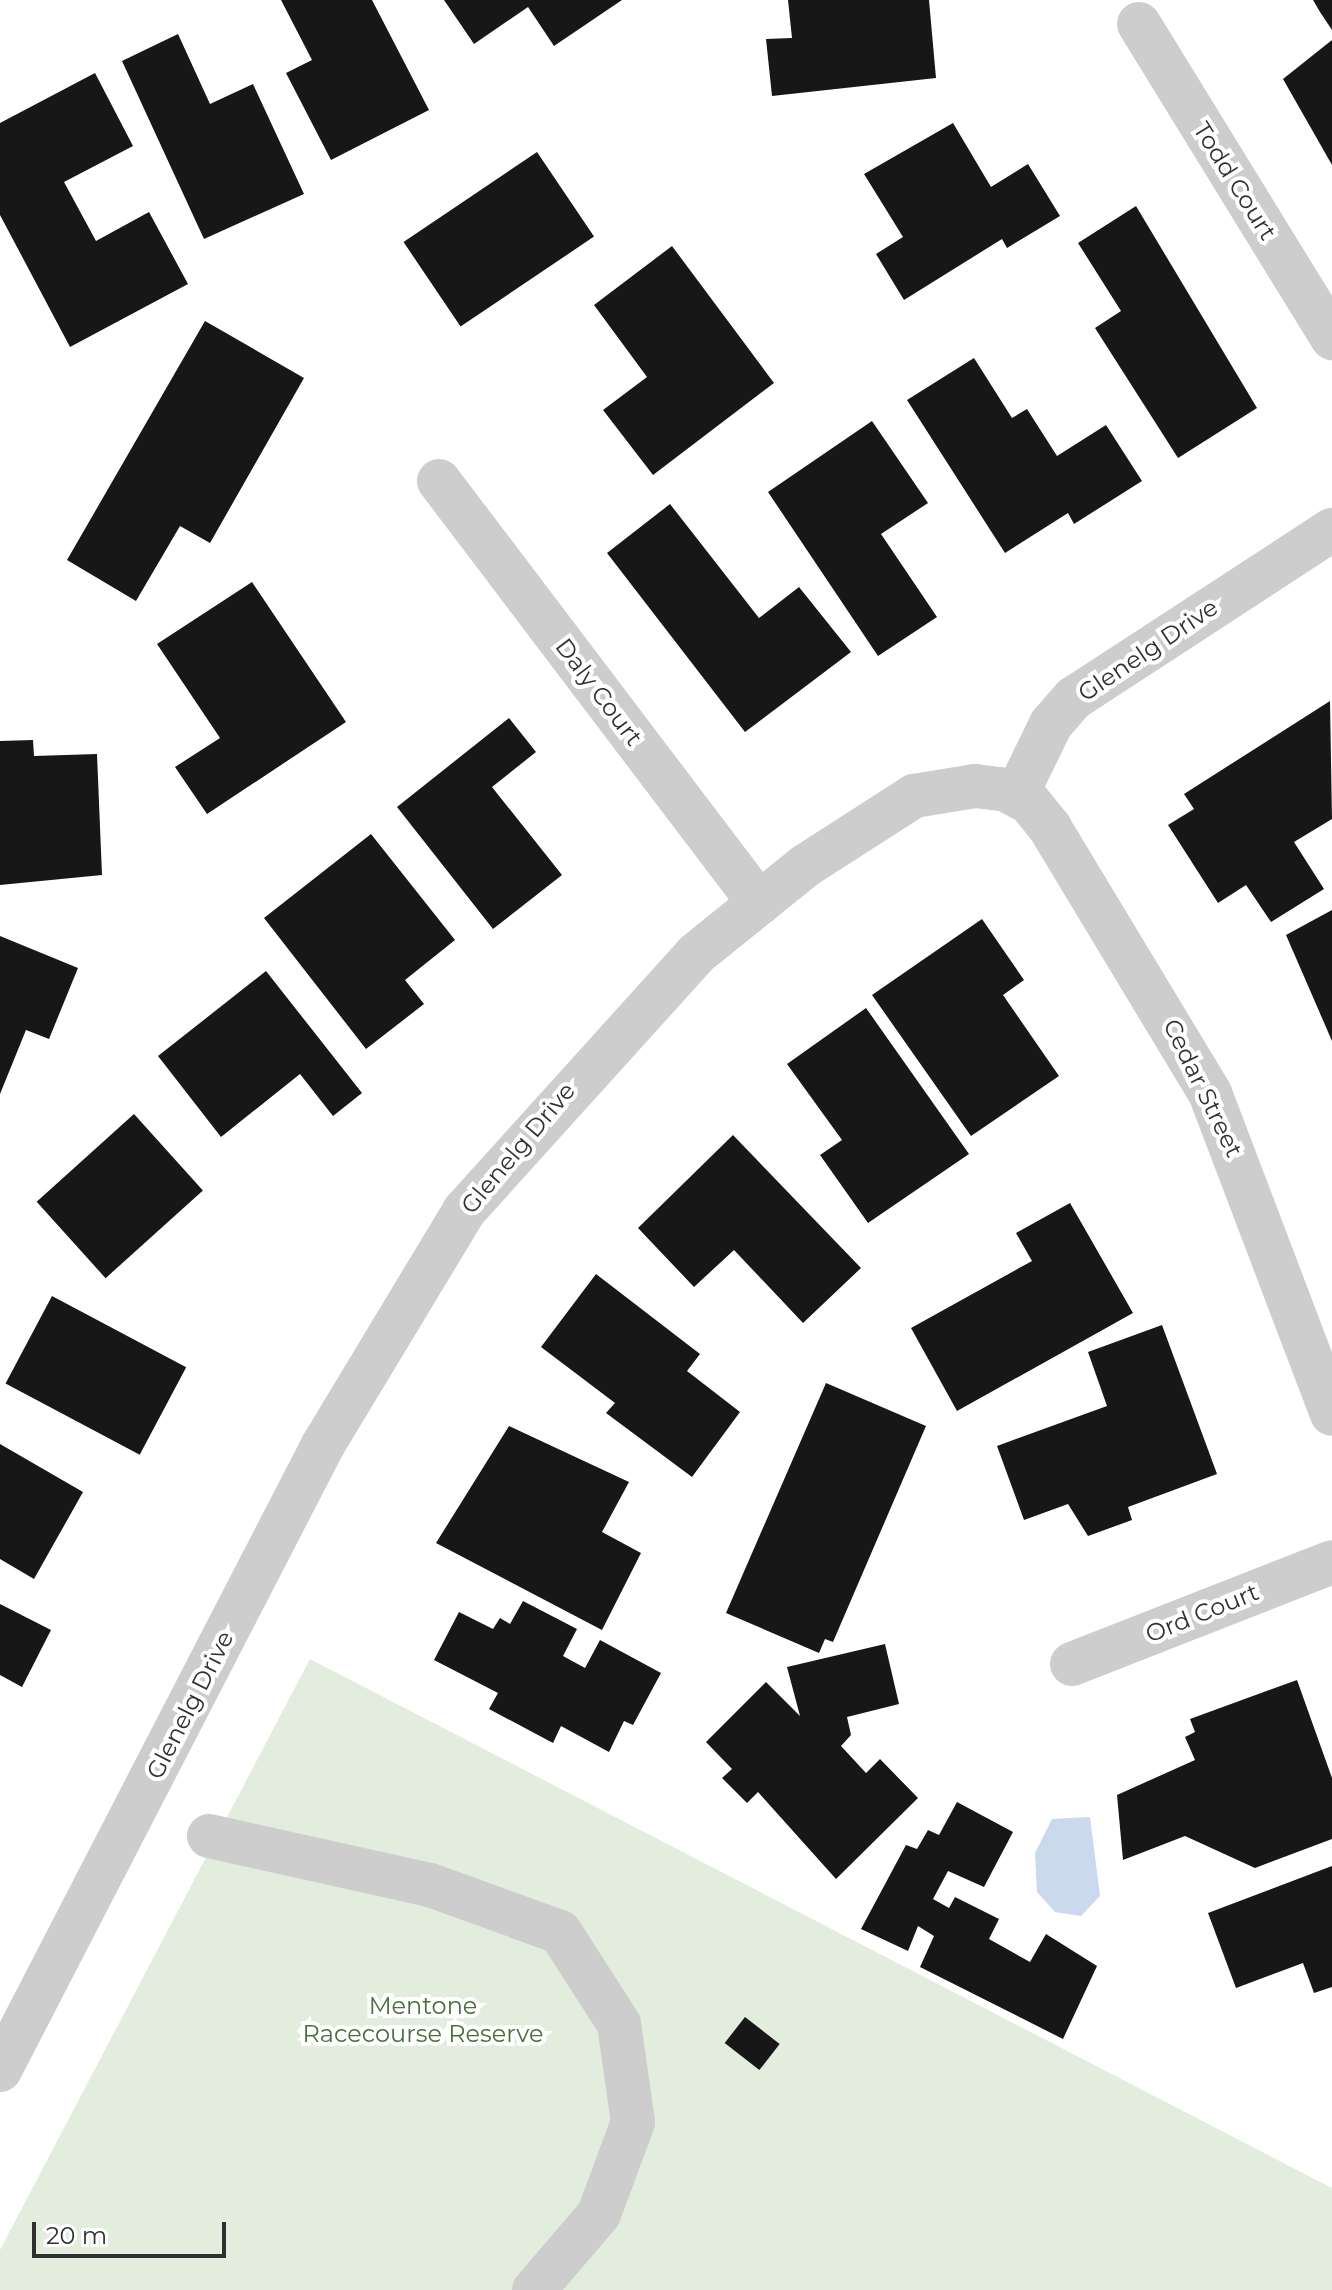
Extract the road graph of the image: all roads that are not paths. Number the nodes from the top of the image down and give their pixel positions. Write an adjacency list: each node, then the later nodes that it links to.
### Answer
1 (1139, 24): 2 (street, Todd Court)
2 (1332, 338)
3 (439, 481): 6 (street, Daly Court)
4 (1332, 530): 5 (street, Glenelg Drive)
5 (1017, 794): 6 (street, Glenelg Drive); 7 (street, Cedar Street)
6 (759, 903): 11 (street, Glenelg Drive)
7 (1331, 1408)
8 (1332, 1562): 9 (street, Ord Court)
9 (1072, 1664)
10 (209, 1836): 12 (street)
11 (0, 2070)
12 (534, 2290)

